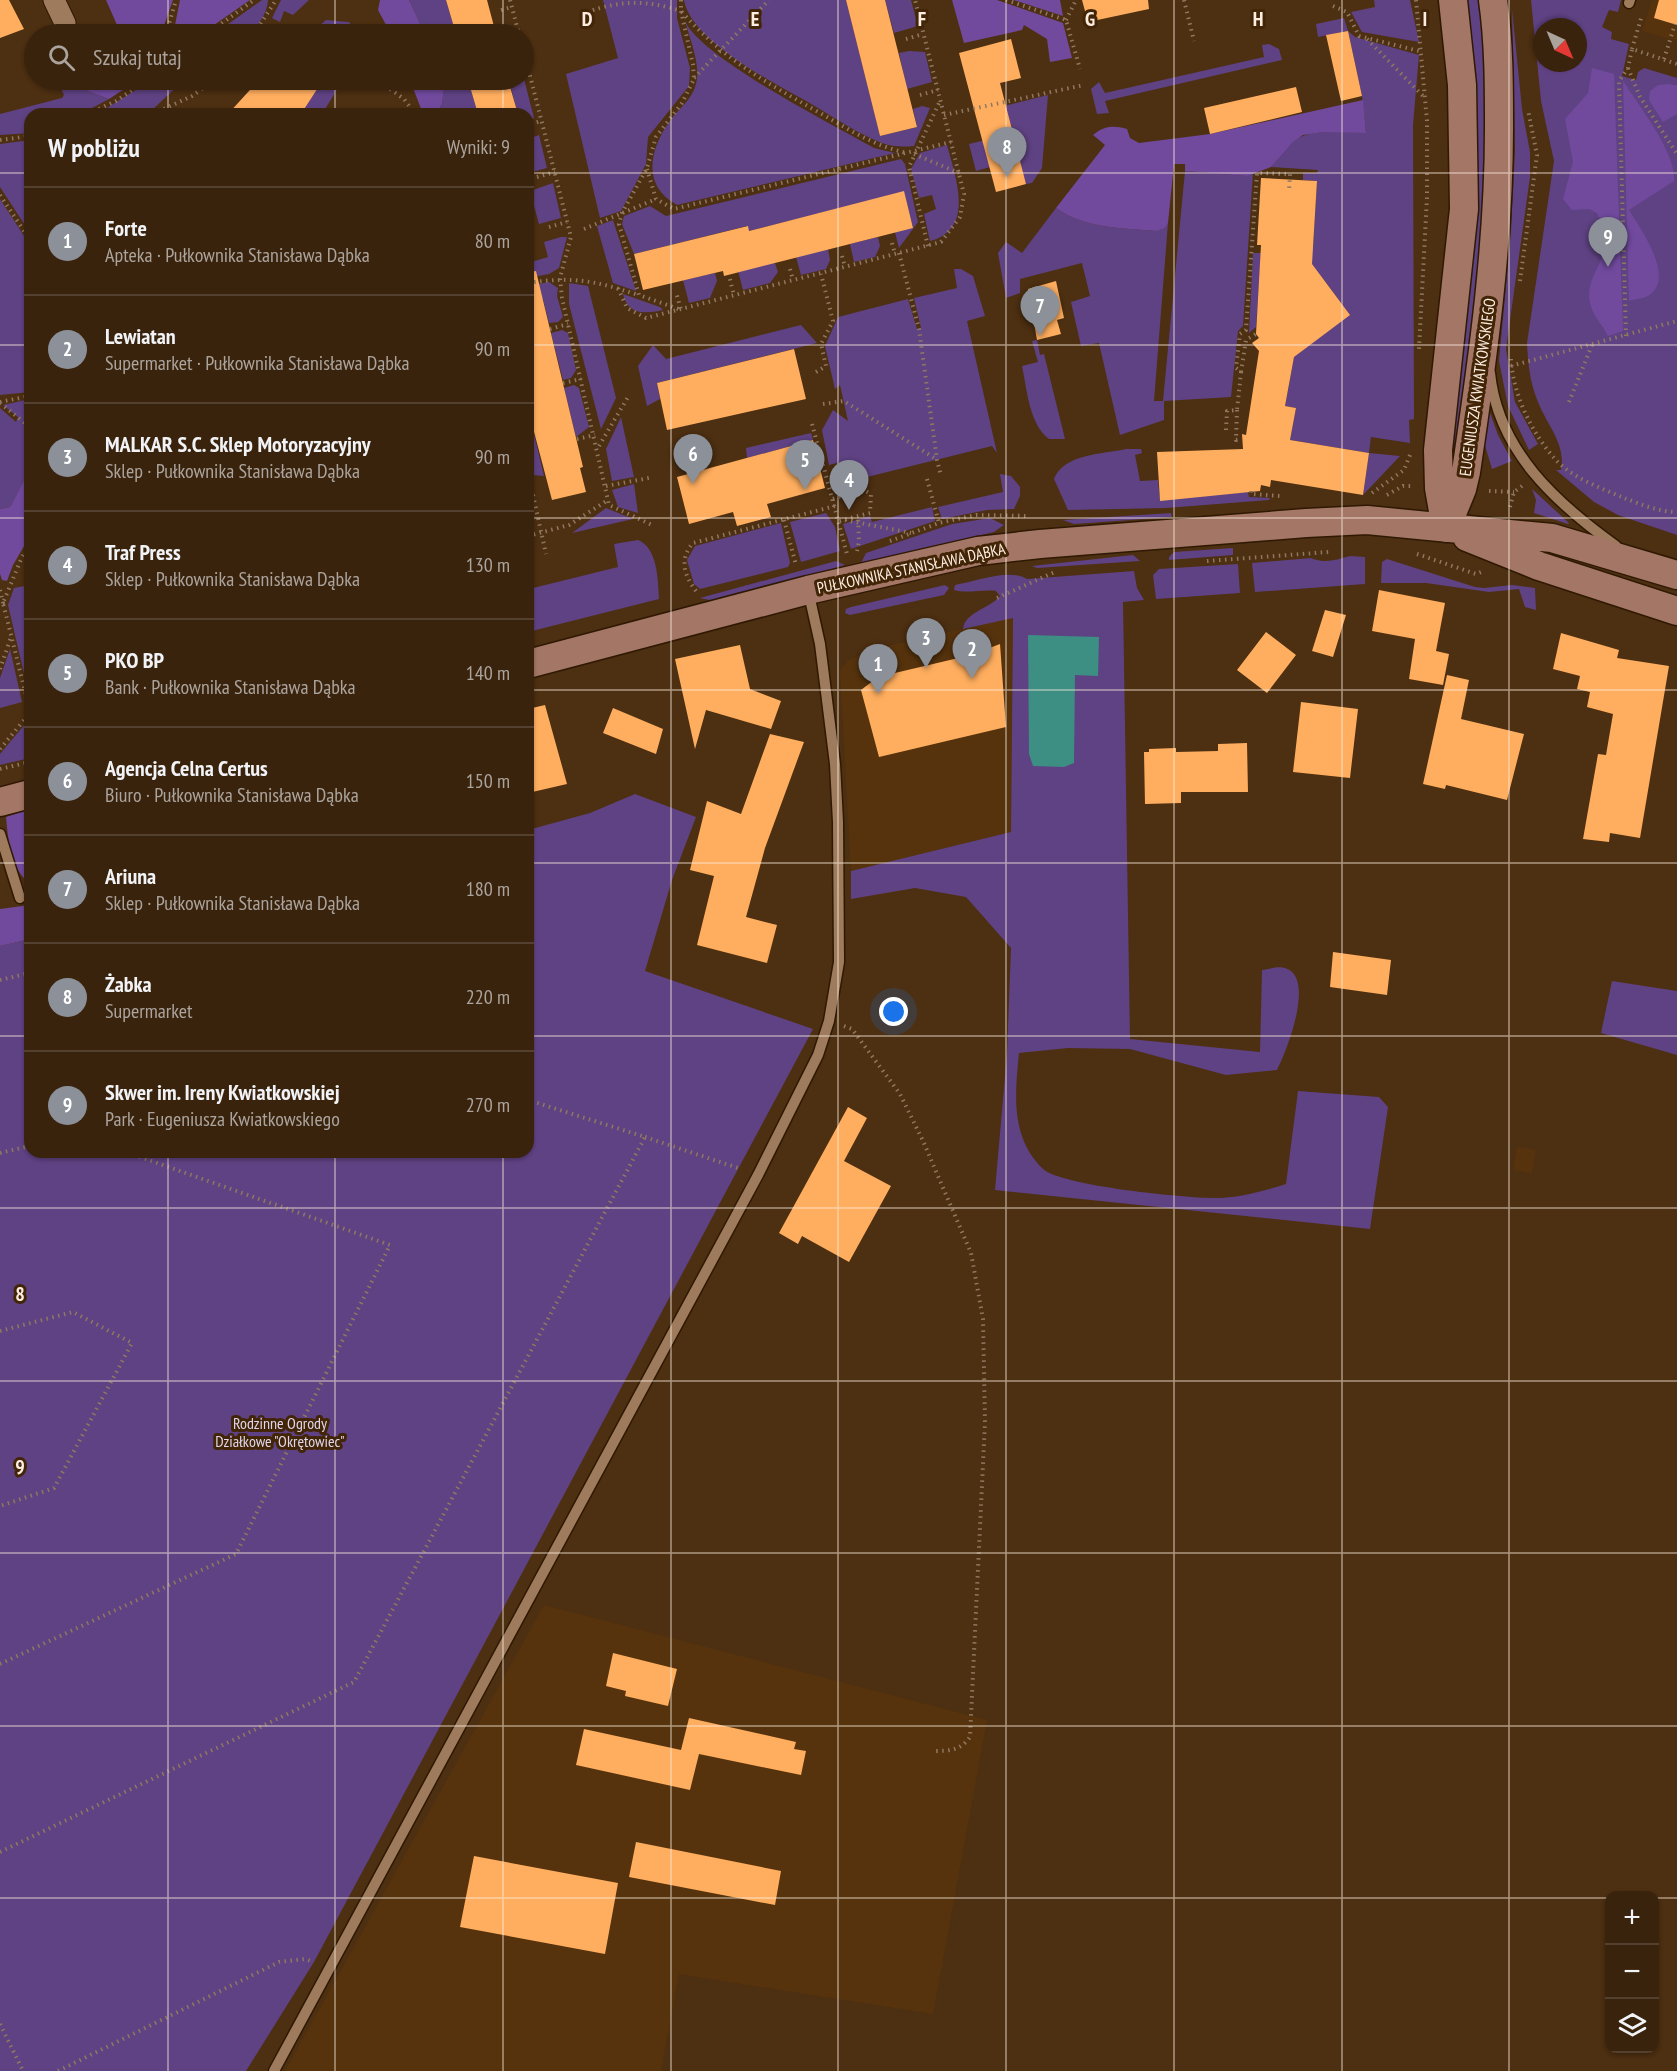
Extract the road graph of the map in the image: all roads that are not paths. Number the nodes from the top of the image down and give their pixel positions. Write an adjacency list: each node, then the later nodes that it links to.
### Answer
1 (54, 0): 4 (street)
2 (1453, 0): 6 (main road, EUGENIUSZA KWIATKOWSKIEGO)
3 (1493, 0): 5 (main road, EUGENIUSZA KWIATKOWSKIEGO)
4 (65, 23)
5 (1486, 333): 6 (main road, EUGENIUSZA KWIATKOWSKIEGO); 7 (lane)
6 (1446, 528): 7 (main road, PUŁKOWNIKA STANISŁAWA DĄBKA); 9 (main road, PUŁKOWNIKA STANISŁAWA DĄBKA); 10 (main road, PUŁKOWNIKA STANISŁAWA DĄBKA)
7 (1638, 562): 8 (main road, PUŁKOWNIKA STANISŁAWA DĄBKA)
8 (1677, 575)
9 (802, 579): 11 (main road, PUŁKOWNIKA STANISŁAWA DĄBKA); 16 (lane)
10 (1677, 610)
11 (534, 662)
12 (24, 796): 13 (main road)
13 (0, 802)
14 (0, 834): 15 (lane)
15 (20, 898)
16 (274, 2071)

